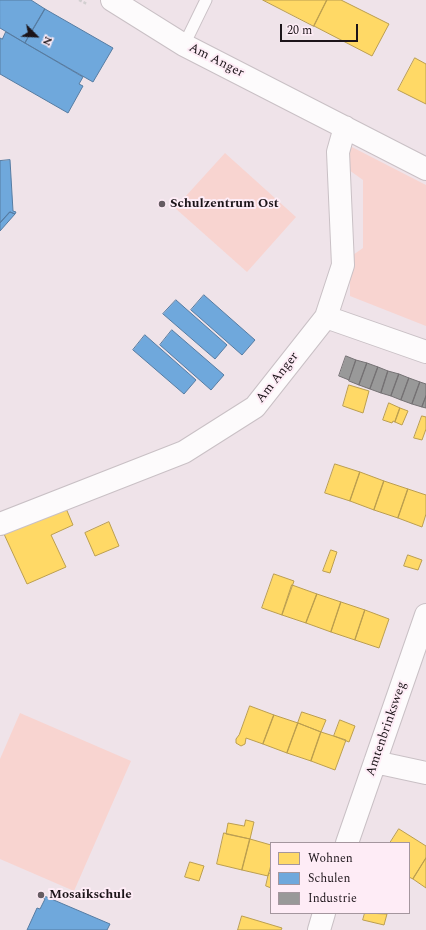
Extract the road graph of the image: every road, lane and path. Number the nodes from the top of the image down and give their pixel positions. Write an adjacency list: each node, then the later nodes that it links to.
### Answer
1 (112, 0): 3 (street, Am Anger)
2 (206, 0): 3 (lane)
3 (184, 45): 4 (street, Am Anger)
4 (345, 127): 5 (street, Am Anger); 6 (street, Am Anger)
5 (426, 169)
6 (326, 316): 7 (street); 8 (street, Am Anger)
7 (426, 352)
8 (0, 524)
9 (426, 616): 10 (street, Amtenbrinksweg)
10 (375, 762): 11 (street); 12 (street, Amtenbrinksweg)
11 (426, 773)
12 (347, 842)
13 (324, 914): 14 (street)
14 (319, 930)

